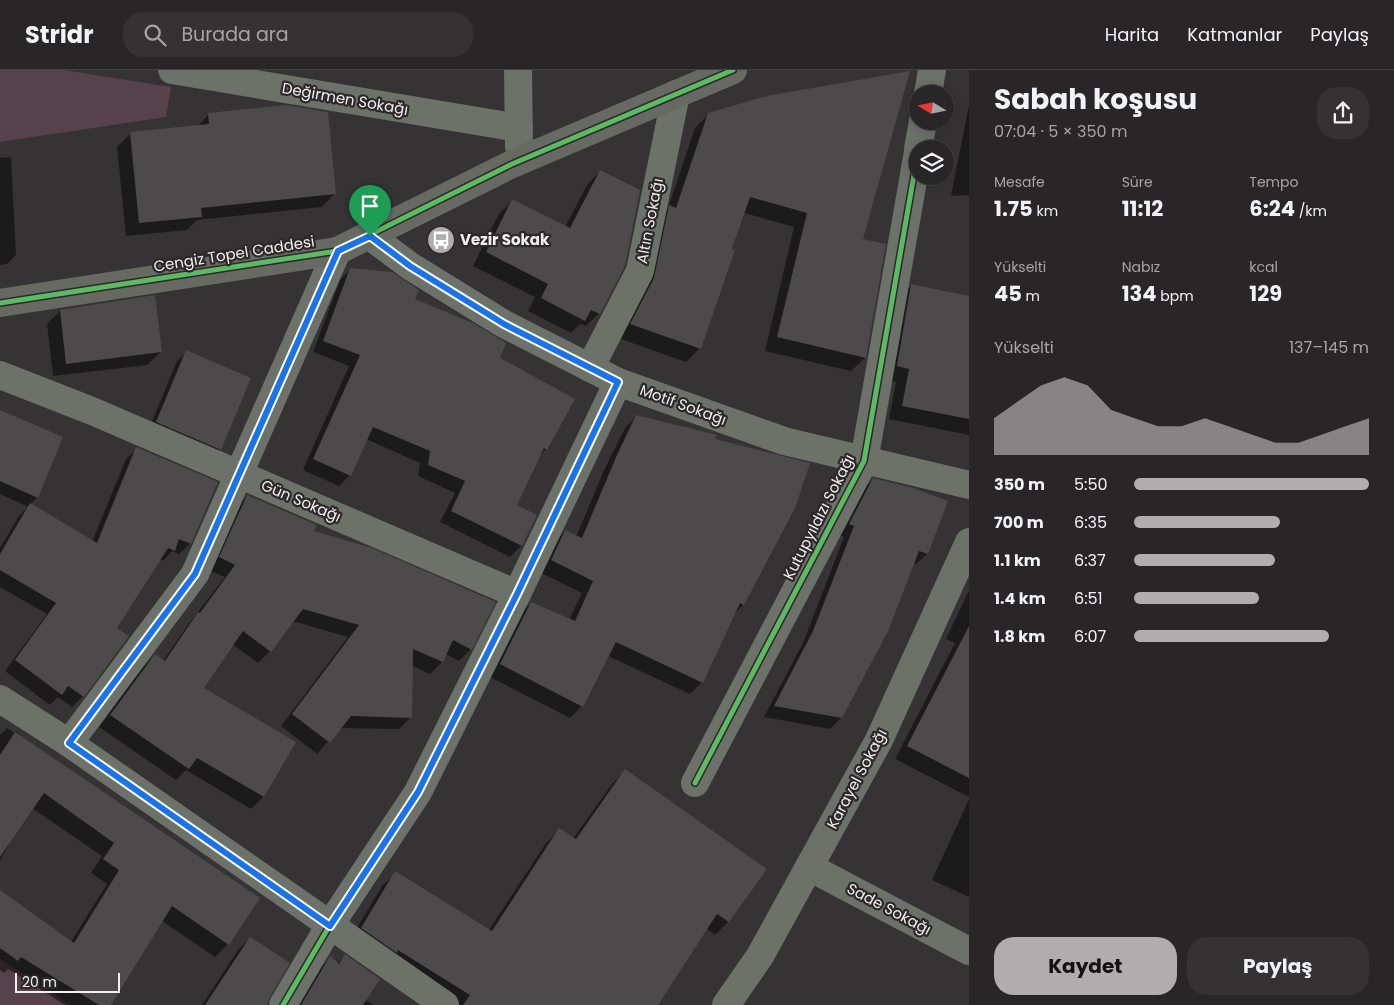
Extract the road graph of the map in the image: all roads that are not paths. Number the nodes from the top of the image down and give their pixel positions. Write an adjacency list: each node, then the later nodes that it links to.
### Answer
1 (172, 70): 7 (street, Değirmen Sokağı)
2 (518, 70): 7 (street)
3 (733, 70): 6 (street, Cengiz Topel Caddesi)
4 (932, 70): 5 (street)
5 (930, 85)
6 (676, 94): 8 (street, Cengiz Topel Caddesi); 13 (street, Altın Sokağı)
7 (519, 128): 8 (street)
8 (519, 161): 10 (street, Cengiz Topel Caddesi)
9 (912, 185): 16 (street, Kutupyıldızı Sokağı)
10 (370, 236): 11 (street, Cengiz Topel Caddesi); 13 (street, Motif Sokağı)
11 (338, 251): 12 (street, Cengiz Topel Caddesi); 17 (street)
12 (0, 303)
13 (590, 368): 15 (street, Motif Sokağı)
14 (0, 375): 17 (street, Gün Sokağı)
15 (618, 382): 16 (street, Motif Sokağı); 20 (street)
16 (864, 461): 18 (street, Motif Sokağı); 23 (street, Kutupyıldızı Sokağı)
17 (238, 474): 20 (street, Gün Sokağı); 22 (street)
18 (969, 486)
19 (969, 542): 24 (street, Karayel Sokağı)
20 (517, 594): 25 (street)
21 (1, 702): 22 (street)
22 (69, 743): 25 (street)
23 (694, 783)
24 (809, 867): 26 (street, Sade Sokağı); 29 (street, Karayel Sokağı)
25 (330, 926): 27 (street); 28 (street)
26 (969, 951)
27 (283, 1005)
28 (445, 1005)
29 (726, 1005)

